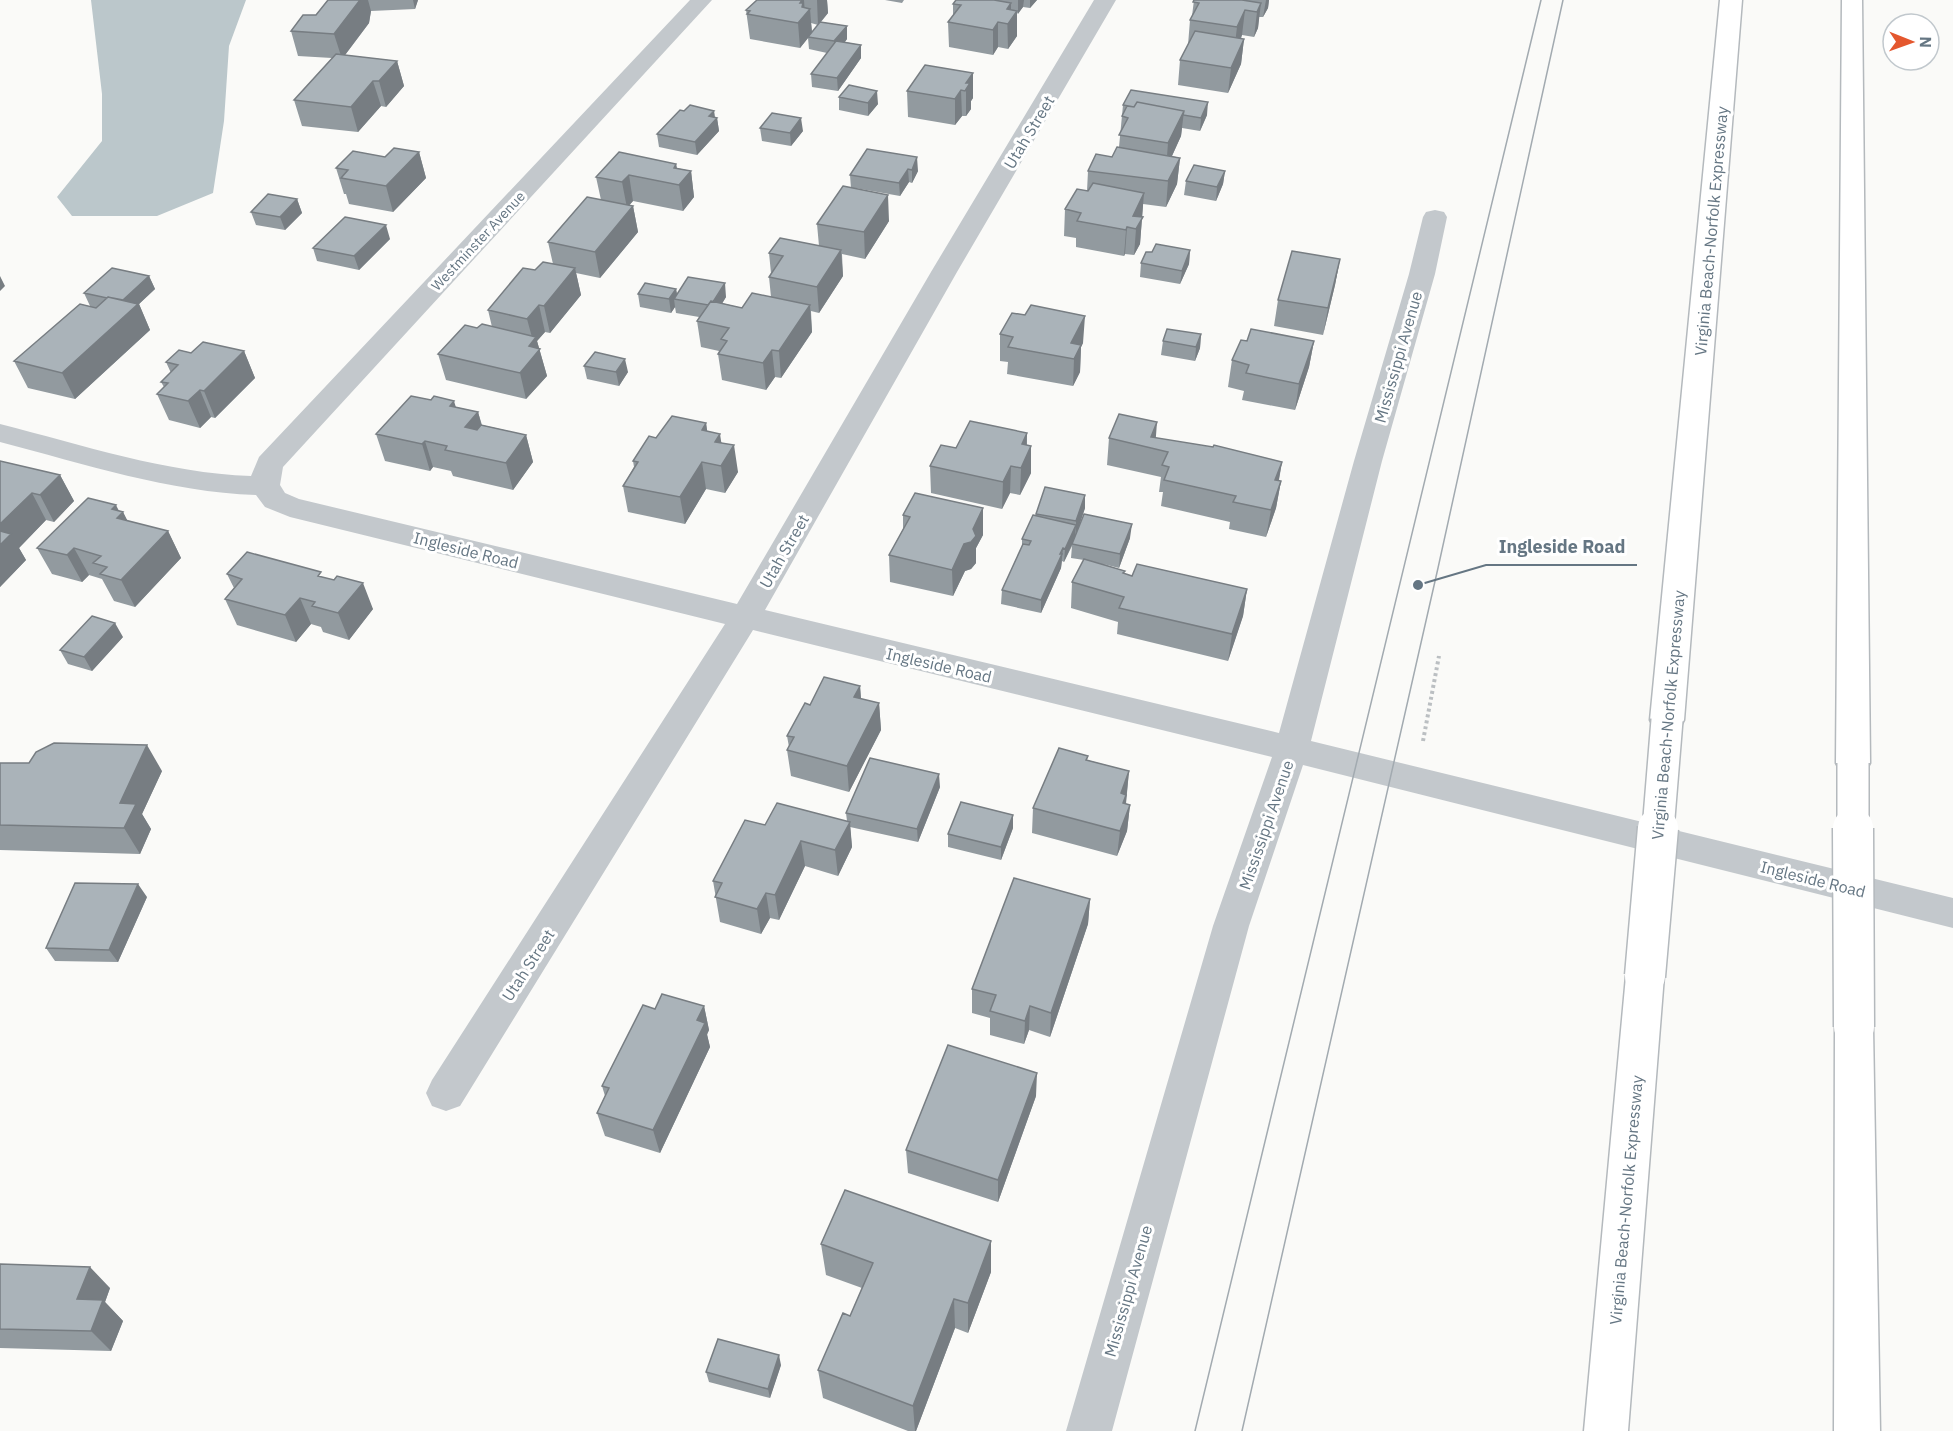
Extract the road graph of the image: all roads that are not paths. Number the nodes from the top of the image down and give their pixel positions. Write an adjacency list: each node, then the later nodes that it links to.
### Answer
1 (702, 0): 7 (street, Westminster Avenue)
2 (1105, 0): 8 (street, Utah Street)
3 (1731, 0): 13 (highway, Virginia Beach-Norfolk Expressway, bridge)
4 (1852, 0): 14 (highway, bridge)
5 (1435, 217): 9 (street, Mississippi Avenue)
6 (0, 433): 7 (street)
7 (265, 486): 8 (street, Ingleside Road)
8 (745, 618): 9 (street, Ingleside Road); 11 (street, Utah Street)
9 (1292, 749): 10 (street, Ingleside Road); 12 (street, Mississippi Avenue)
10 (1953, 914)
11 (446, 1093)
12 (1089, 1431)
13 (1606, 1431)
14 (1857, 1431)

